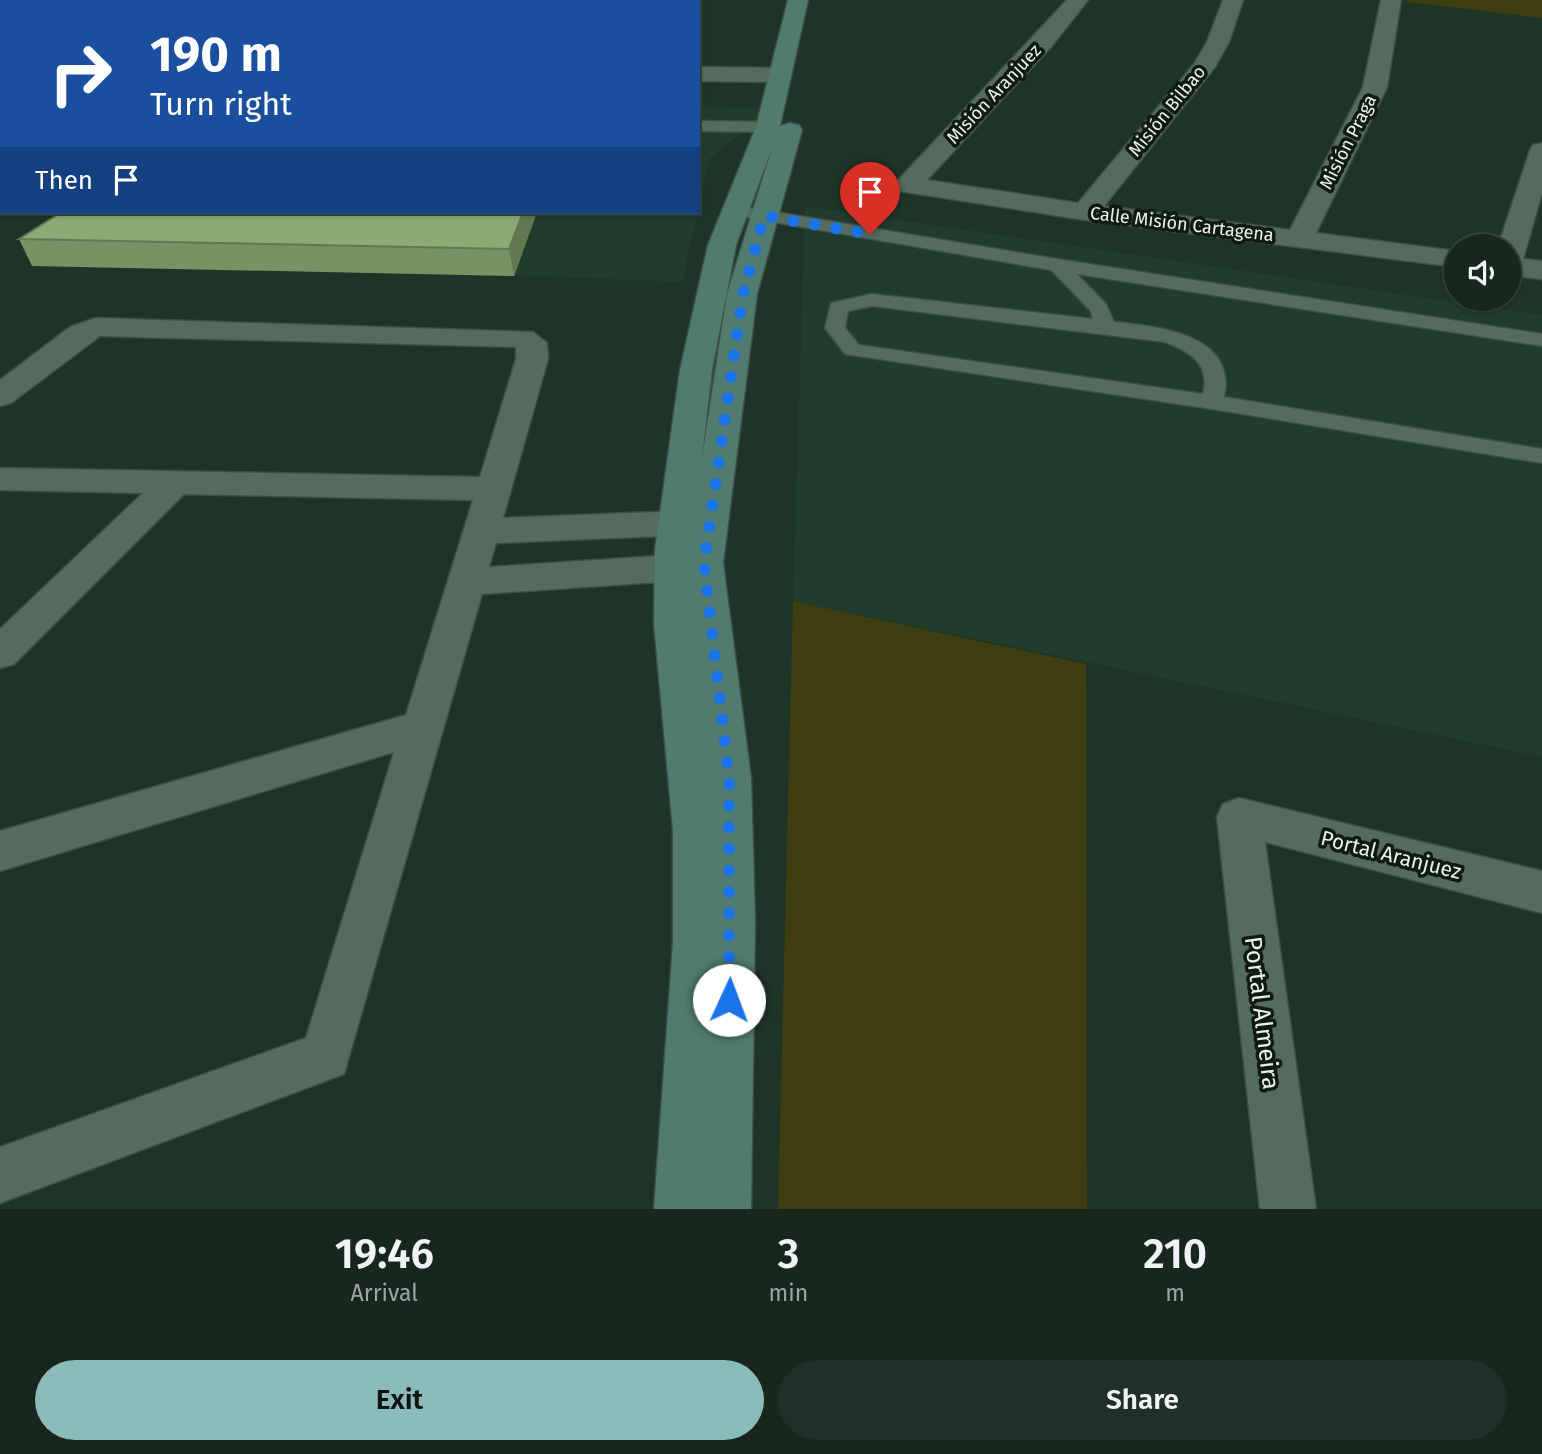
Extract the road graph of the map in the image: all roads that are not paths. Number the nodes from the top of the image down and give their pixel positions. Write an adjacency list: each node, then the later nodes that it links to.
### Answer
1 (798, 0): 7 (main road)
2 (811, 0): 13 (main road)
3 (1078, 0): 11 (street, Misión Aranjuez)
4 (1233, 0): 12 (street, Misión Bilbao)
5 (1391, 0): 15 (street, Misión Praga)
6 (700, 74): 7 (street)
7 (781, 75): 9 (main road)
8 (700, 126): 9 (lane)
9 (768, 127): 13 (main road)
10 (1542, 150): 14 (street)
11 (908, 185): 12 (street, Calle Misión Cartagena)
12 (1085, 212): 15 (street, Calle Misión Cartagena)
13 (748, 213): 17 (lane); 28 (main road)
14 (1517, 234)
15 (1300, 239): 16 (street, Calle Misión Cartagena)
16 (1444, 257)
17 (1057, 265): 20 (lane); 21 (lane)
18 (1521, 266): 19 (street)
19 (1542, 270)
20 (1106, 327): 23 (lane); 23 (lane)
21 (1542, 340)
22 (0, 396): 27 (street)
23 (1212, 402): 24 (lane)
24 (1542, 456)
25 (0, 479): 26 (street)
26 (175, 483): 27 (street); 34 (street)
27 (493, 489): 30 (street)
28 (693, 522): 29 (street); 31 (main road)
29 (612, 526): 30 (street); 32 (street)
30 (481, 531): 33 (street)
31 (689, 566): 32 (street); 40 (main road); 41 (main road)
32 (606, 573): 33 (street)
33 (465, 582): 35 (street)
34 (0, 653)
35 (422, 727): 37 (street); 39 (street)
36 (1239, 817): 38 (street, Portal Aranjuez); 42 (street, Portal Almeira)
37 (0, 852)
38 (1542, 892)
39 (0, 1175)
40 (682, 1209)
41 (723, 1209)
42 (1288, 1209)

